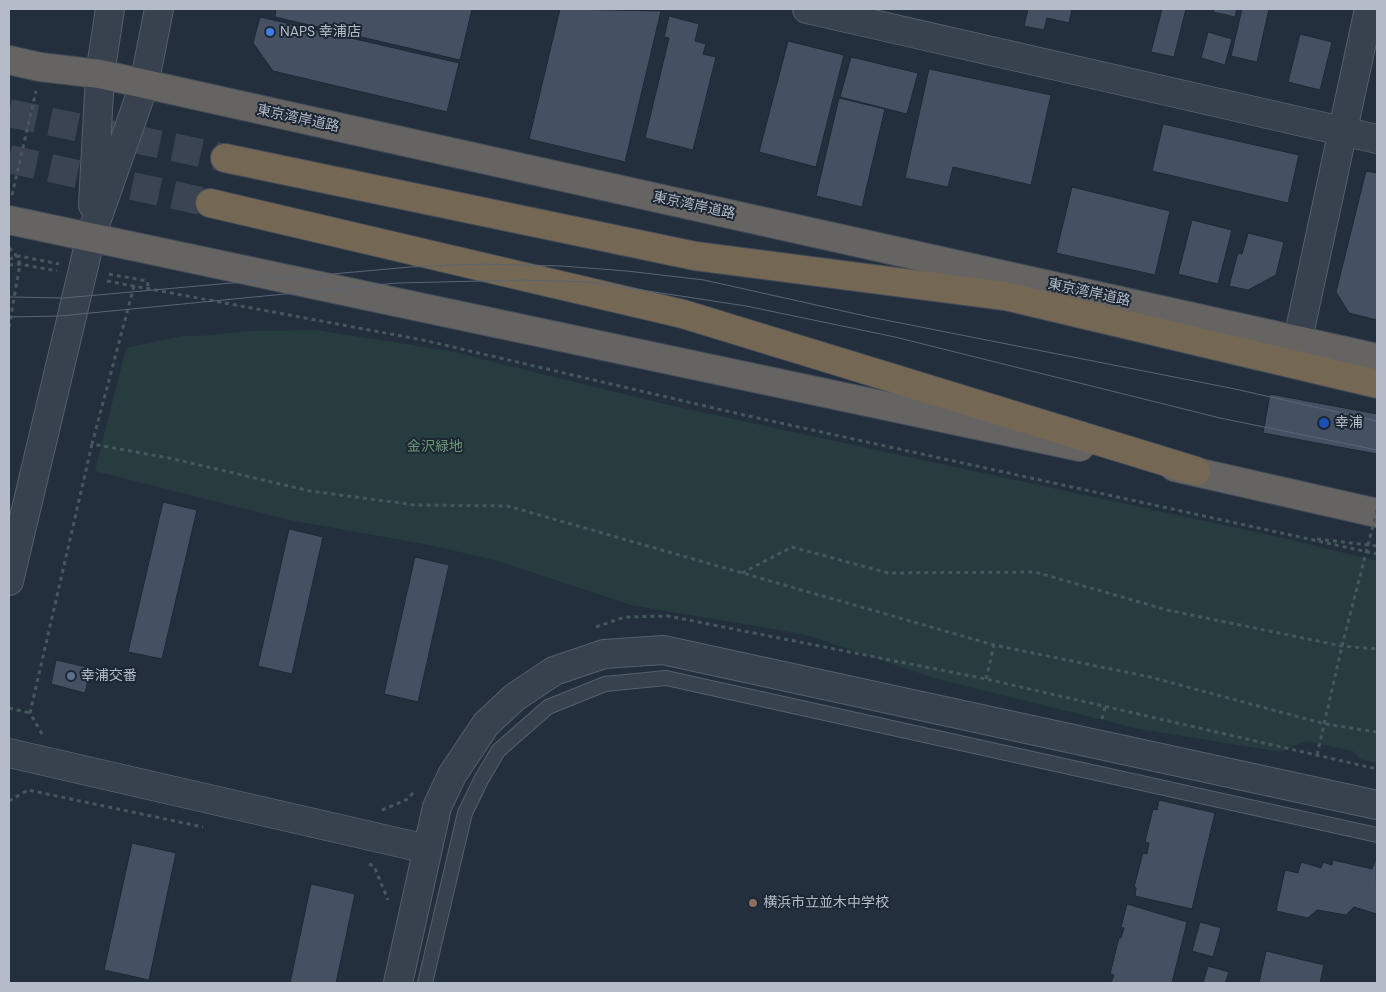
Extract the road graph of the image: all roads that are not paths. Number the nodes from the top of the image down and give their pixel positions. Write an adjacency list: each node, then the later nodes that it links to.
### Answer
1 (110, 9): 6 (street)
2 (159, 9): 7 (street)
3 (807, 9): 8 (street)
4 (1369, 9): 8 (street)
5 (9, 60): 6 (highway, 東京湾岸道路)
6 (100, 74): 7 (highway, 東京湾岸道路); 13 (street)
7 (144, 85): 13 (street); 14 (highway, 東京湾岸道路)
8 (1342, 131): 9 (street); 14 (street)
9 (1377, 139)
10 (225, 158): 16 (highway)
11 (210, 203): 17 (highway)
12 (10, 208): 13 (highway)
13 (91, 236): 17 (highway); 19 (street)
14 (1298, 339): 15 (highway, 東京湾岸道路)
15 (1377, 358)
16 (1377, 384)
17 (1196, 471): 18 (highway)
18 (1377, 511)
19 (9, 581)
20 (9, 753): 23 (street)
21 (1377, 805): 23 (street)
22 (1377, 835): 25 (lane)
23 (426, 849): 24 (street)
24 (398, 983)
25 (425, 983)

